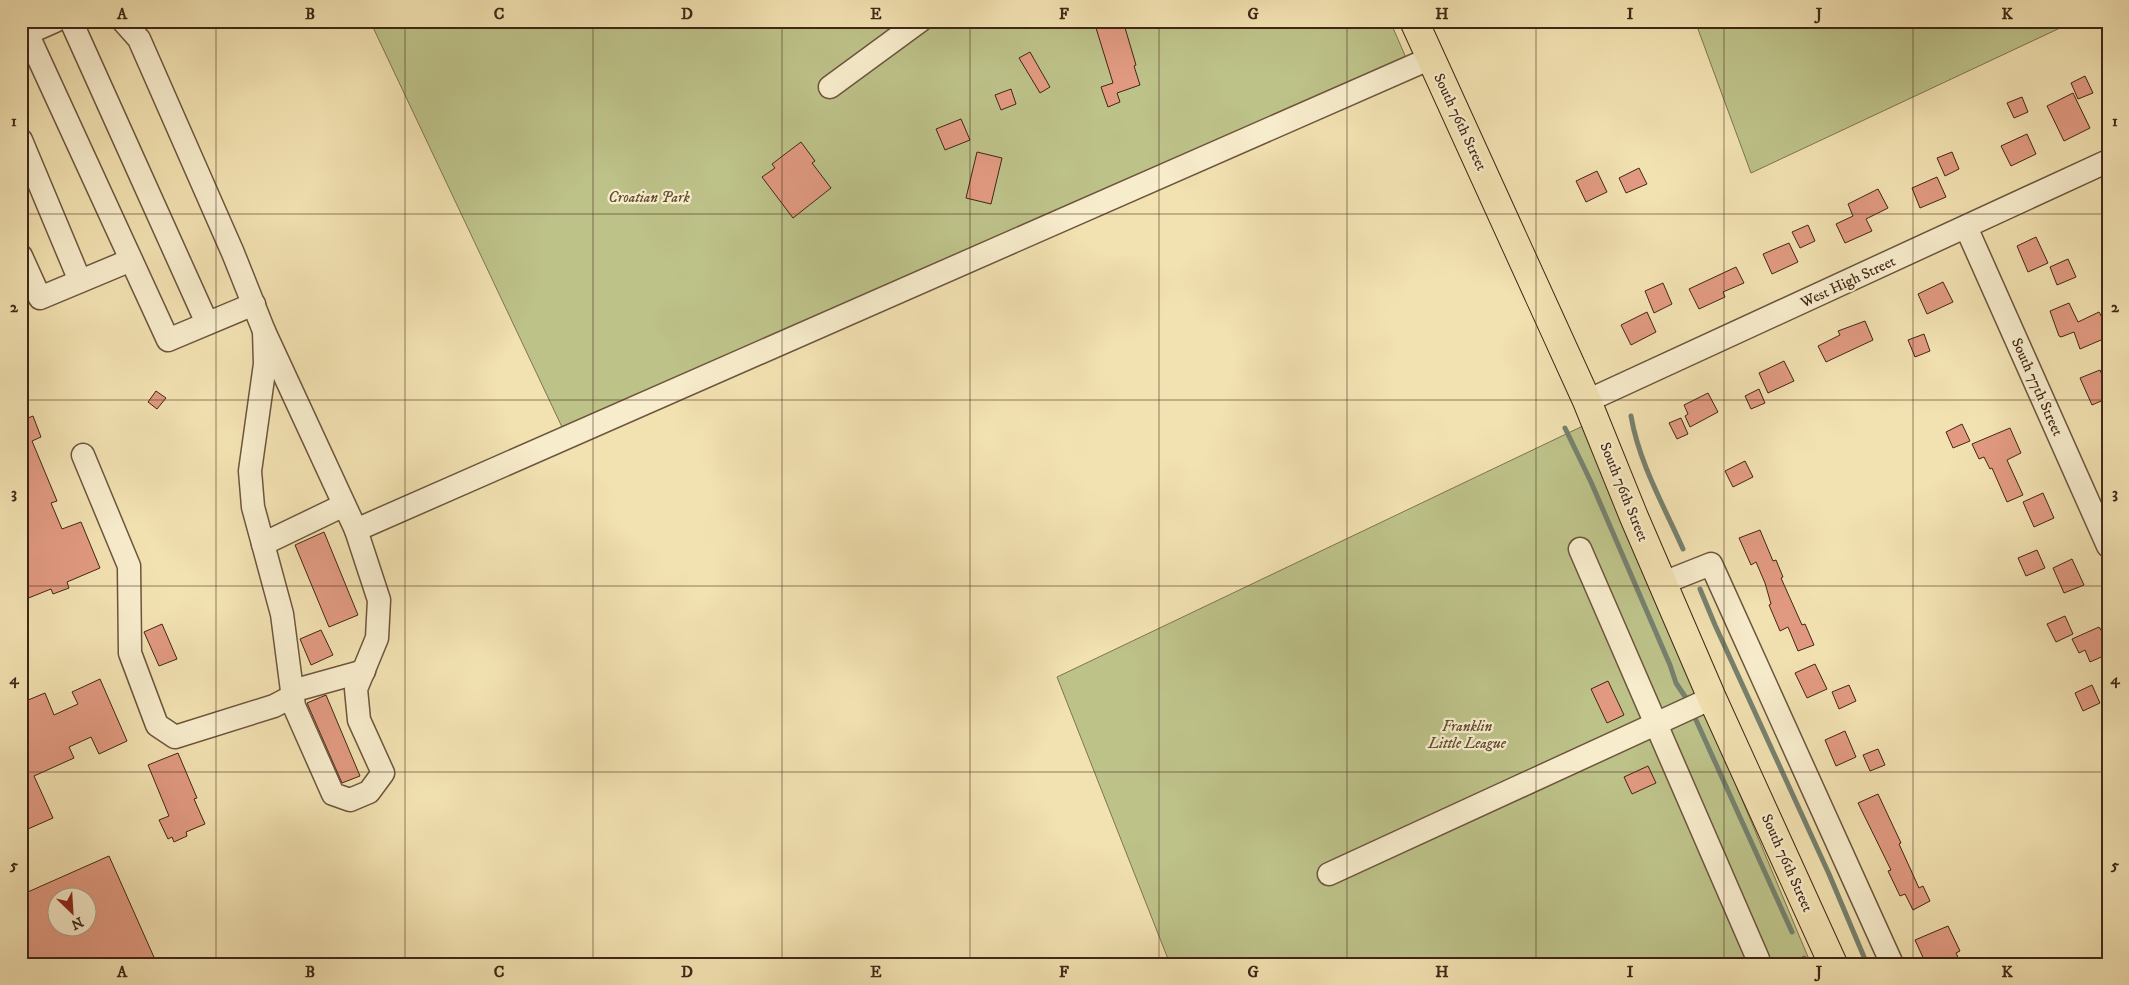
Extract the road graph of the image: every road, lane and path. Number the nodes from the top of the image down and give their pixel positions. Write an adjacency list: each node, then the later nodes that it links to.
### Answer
1 (54, 21): 6 (street)
2 (71, 21): 16 (street)
3 (123, 21): 15 (street)
4 (920, 21): 8 (street)
5 (1414, 21): 7 (main road, South 76th Street)
6 (24, 34): 13 (street)
7 (1431, 58): 18 (main road, South 76th Street); 21 (street)
8 (830, 87)
9 (21, 140): 14 (street)
10 (2108, 162): 11 (street, West High Street)
11 (1966, 227): 18 (street, West High Street); 23 (street, South 77th Street)
12 (21, 256): 14 (street)
13 (131, 260): 14 (street); 16 (street)
14 (80, 281)
15 (254, 304): 16 (street); 17 (street)
16 (207, 323)
17 (264, 330): 20 (street); 22 (street)
18 (1588, 401): 25 (main road, South 76th Street)
19 (83, 455): 27 (street)
20 (344, 505): 21 (street); 22 (street)
21 (356, 530): 26 (street)
22 (263, 544): 27 (street)
23 (2108, 546)
24 (1580, 549): 29 (street)
25 (1663, 584): 28 (main road, South 76th Street); 33 (street)
26 (364, 671): 27 (street); 27 (street)
27 (293, 693)
28 (1712, 698): 29 (street); 32 (main road, South 76th Street)
29 (1657, 723): 30 (street); 31 (street)
30 (1329, 874)
31 (1758, 959)
32 (1833, 964)
33 (1892, 964)

